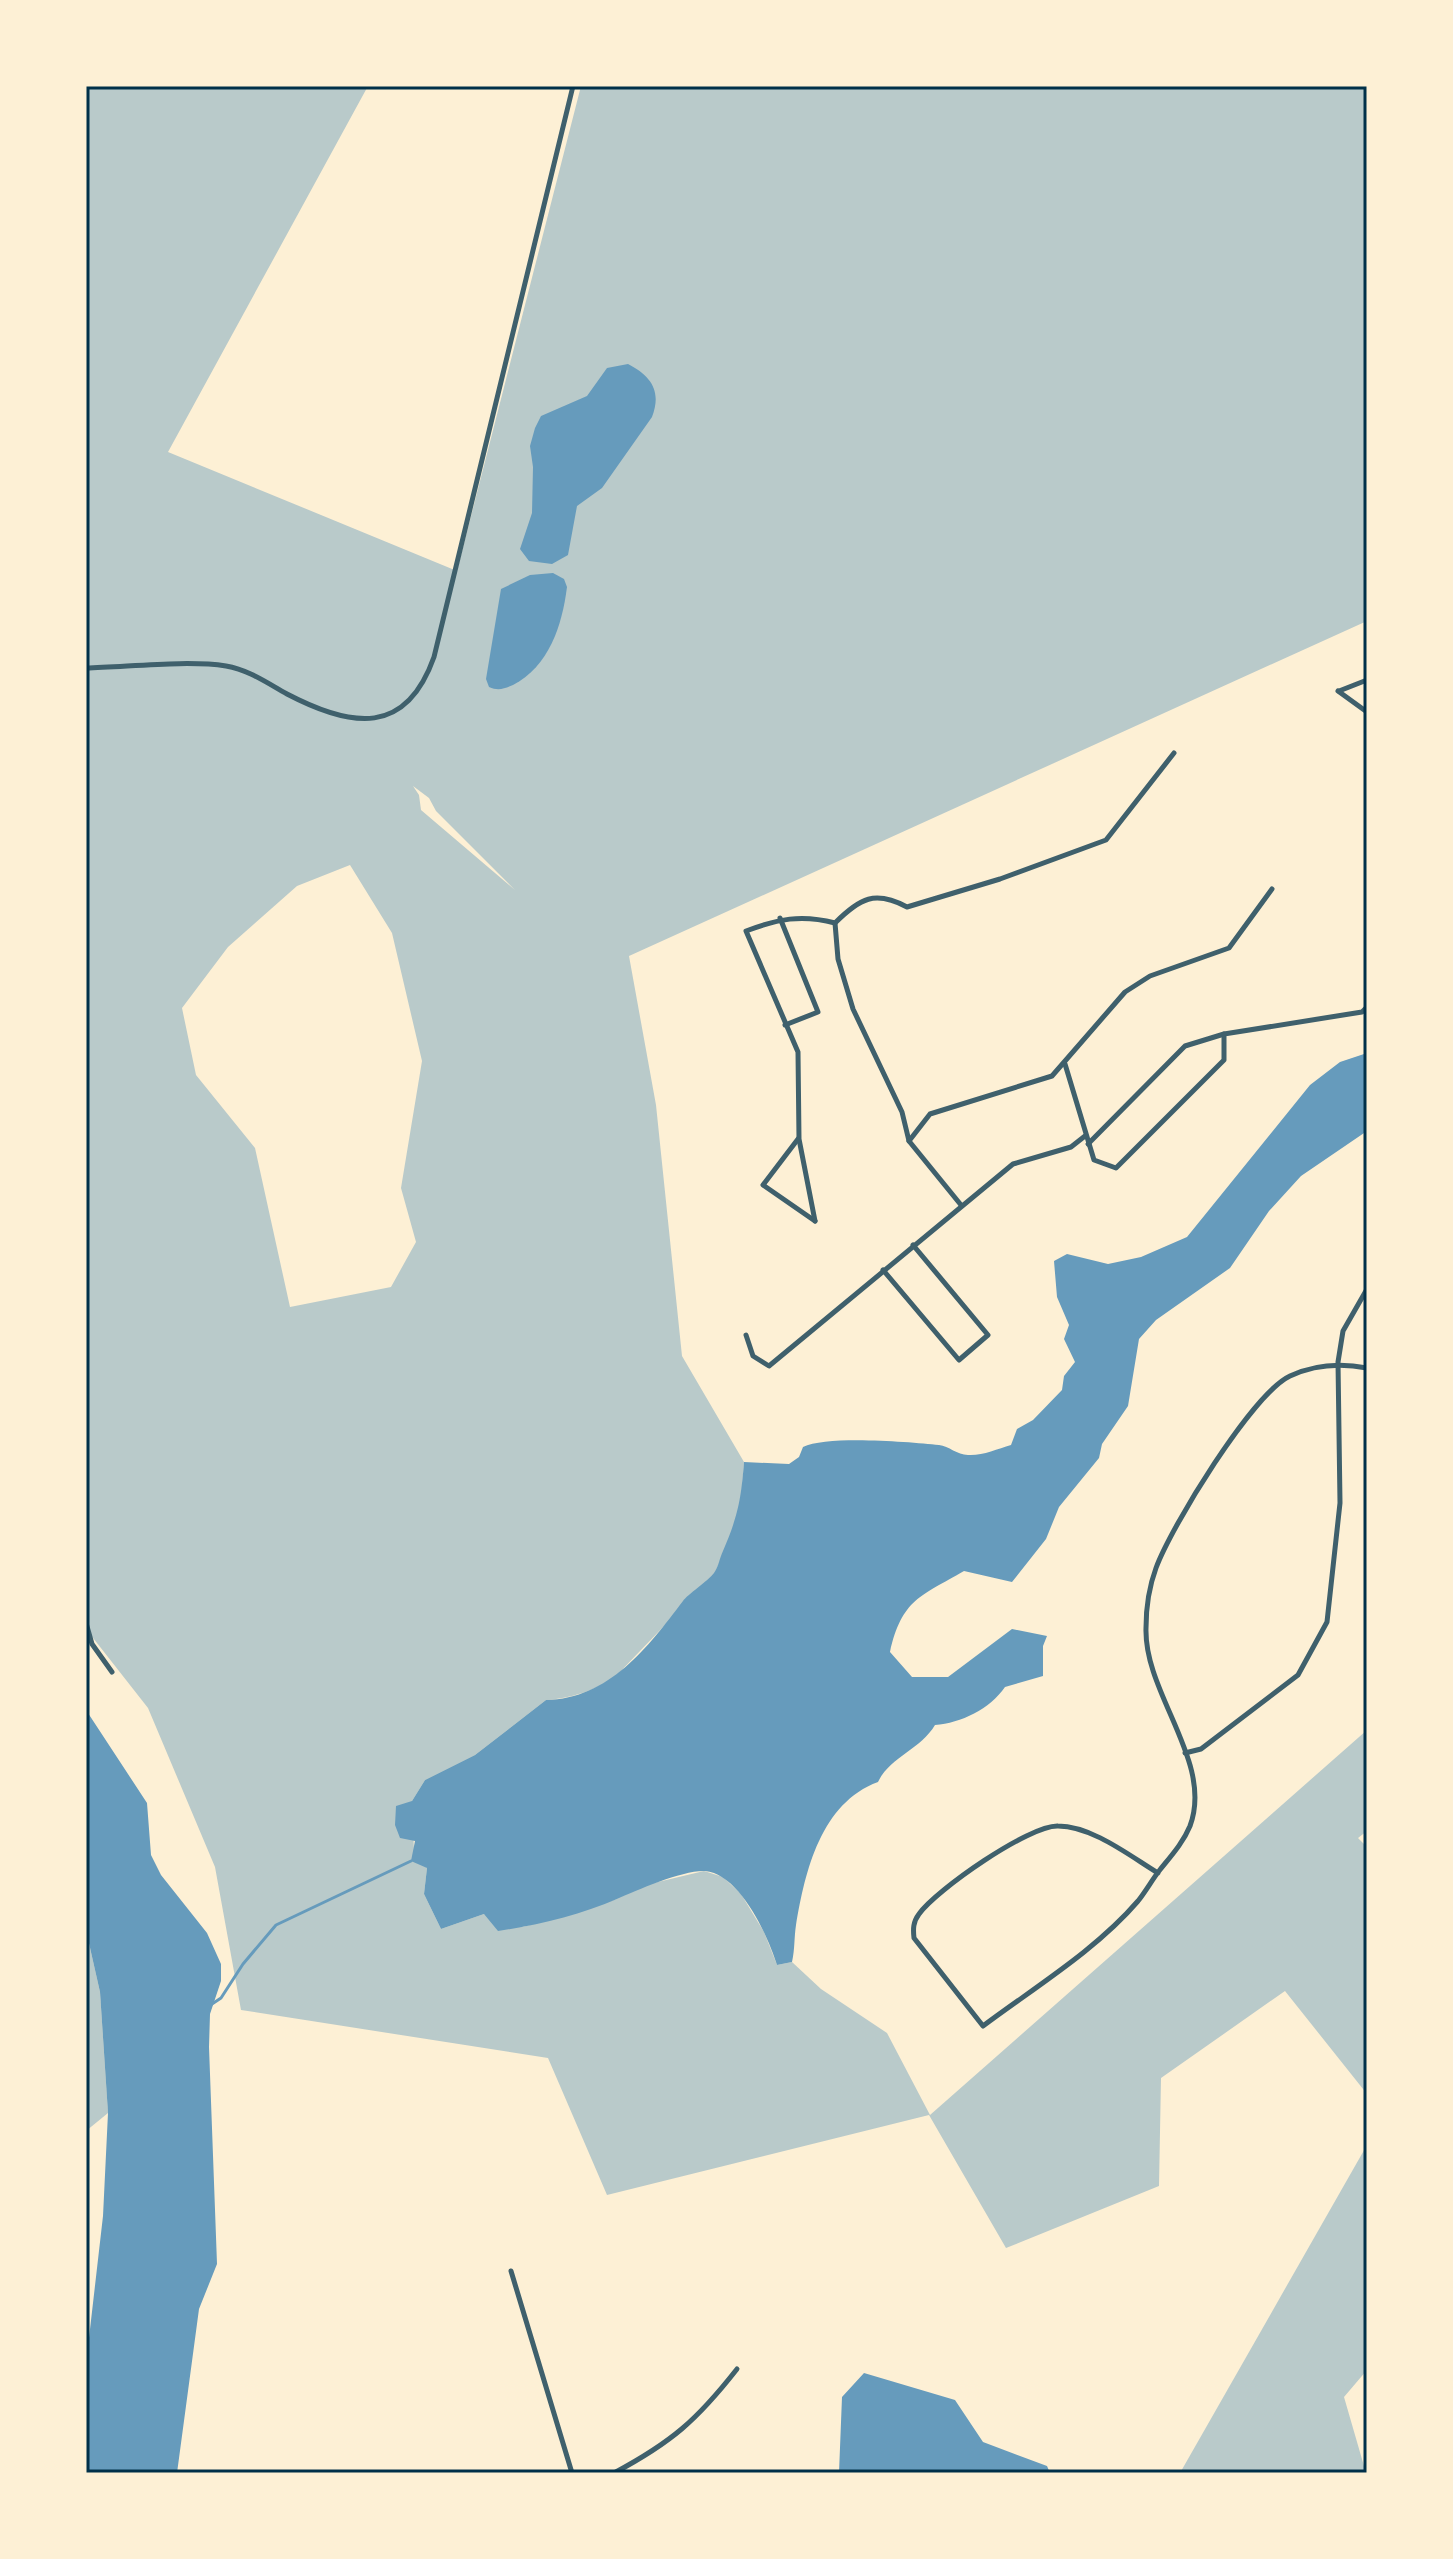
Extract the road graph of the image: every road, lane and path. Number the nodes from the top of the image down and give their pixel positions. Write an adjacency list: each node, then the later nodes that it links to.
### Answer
1 (573, 86): 2 (street)
2 (86, 668)
3 (1367, 680): 4 (street)
4 (1367, 712)
5 (1174, 753): 8 (street)
6 (1272, 889): 12 (street)
7 (780, 918): 8 (street); 10 (street); 10 (street)
8 (835, 923): 15 (street)
9 (1367, 1007): 11 (street)
10 (785, 1025): 14 (street)
11 (1224, 1034): 16 (street); 16 (street)
12 (1065, 1063): 13 (street); 15 (street)
13 (1085, 1136): 16 (street); 17 (street)
14 (799, 1139): 14 (street)
15 (909, 1141): 17 (street)
16 (1088, 1144)
17 (961, 1205): 18 (street)
18 (913, 1245): 19 (street); 19 (street)
19 (883, 1270): 21 (street)
20 (1367, 1289): 22 (street)
21 (746, 1335)
22 (1338, 1362): 23 (street); 28 (street); 28 (street)
23 (1367, 1368)
24 (86, 1567): 25 (path)
25 (86, 1574)
26 (86, 1623): 27 (street)
27 (112, 1672)
28 (1185, 1753): 29 (street)
29 (1158, 1873): 29 (street)
30 (511, 2271): 32 (street)
31 (737, 2369): 33 (street)
32 (572, 2473)
33 (614, 2473)

